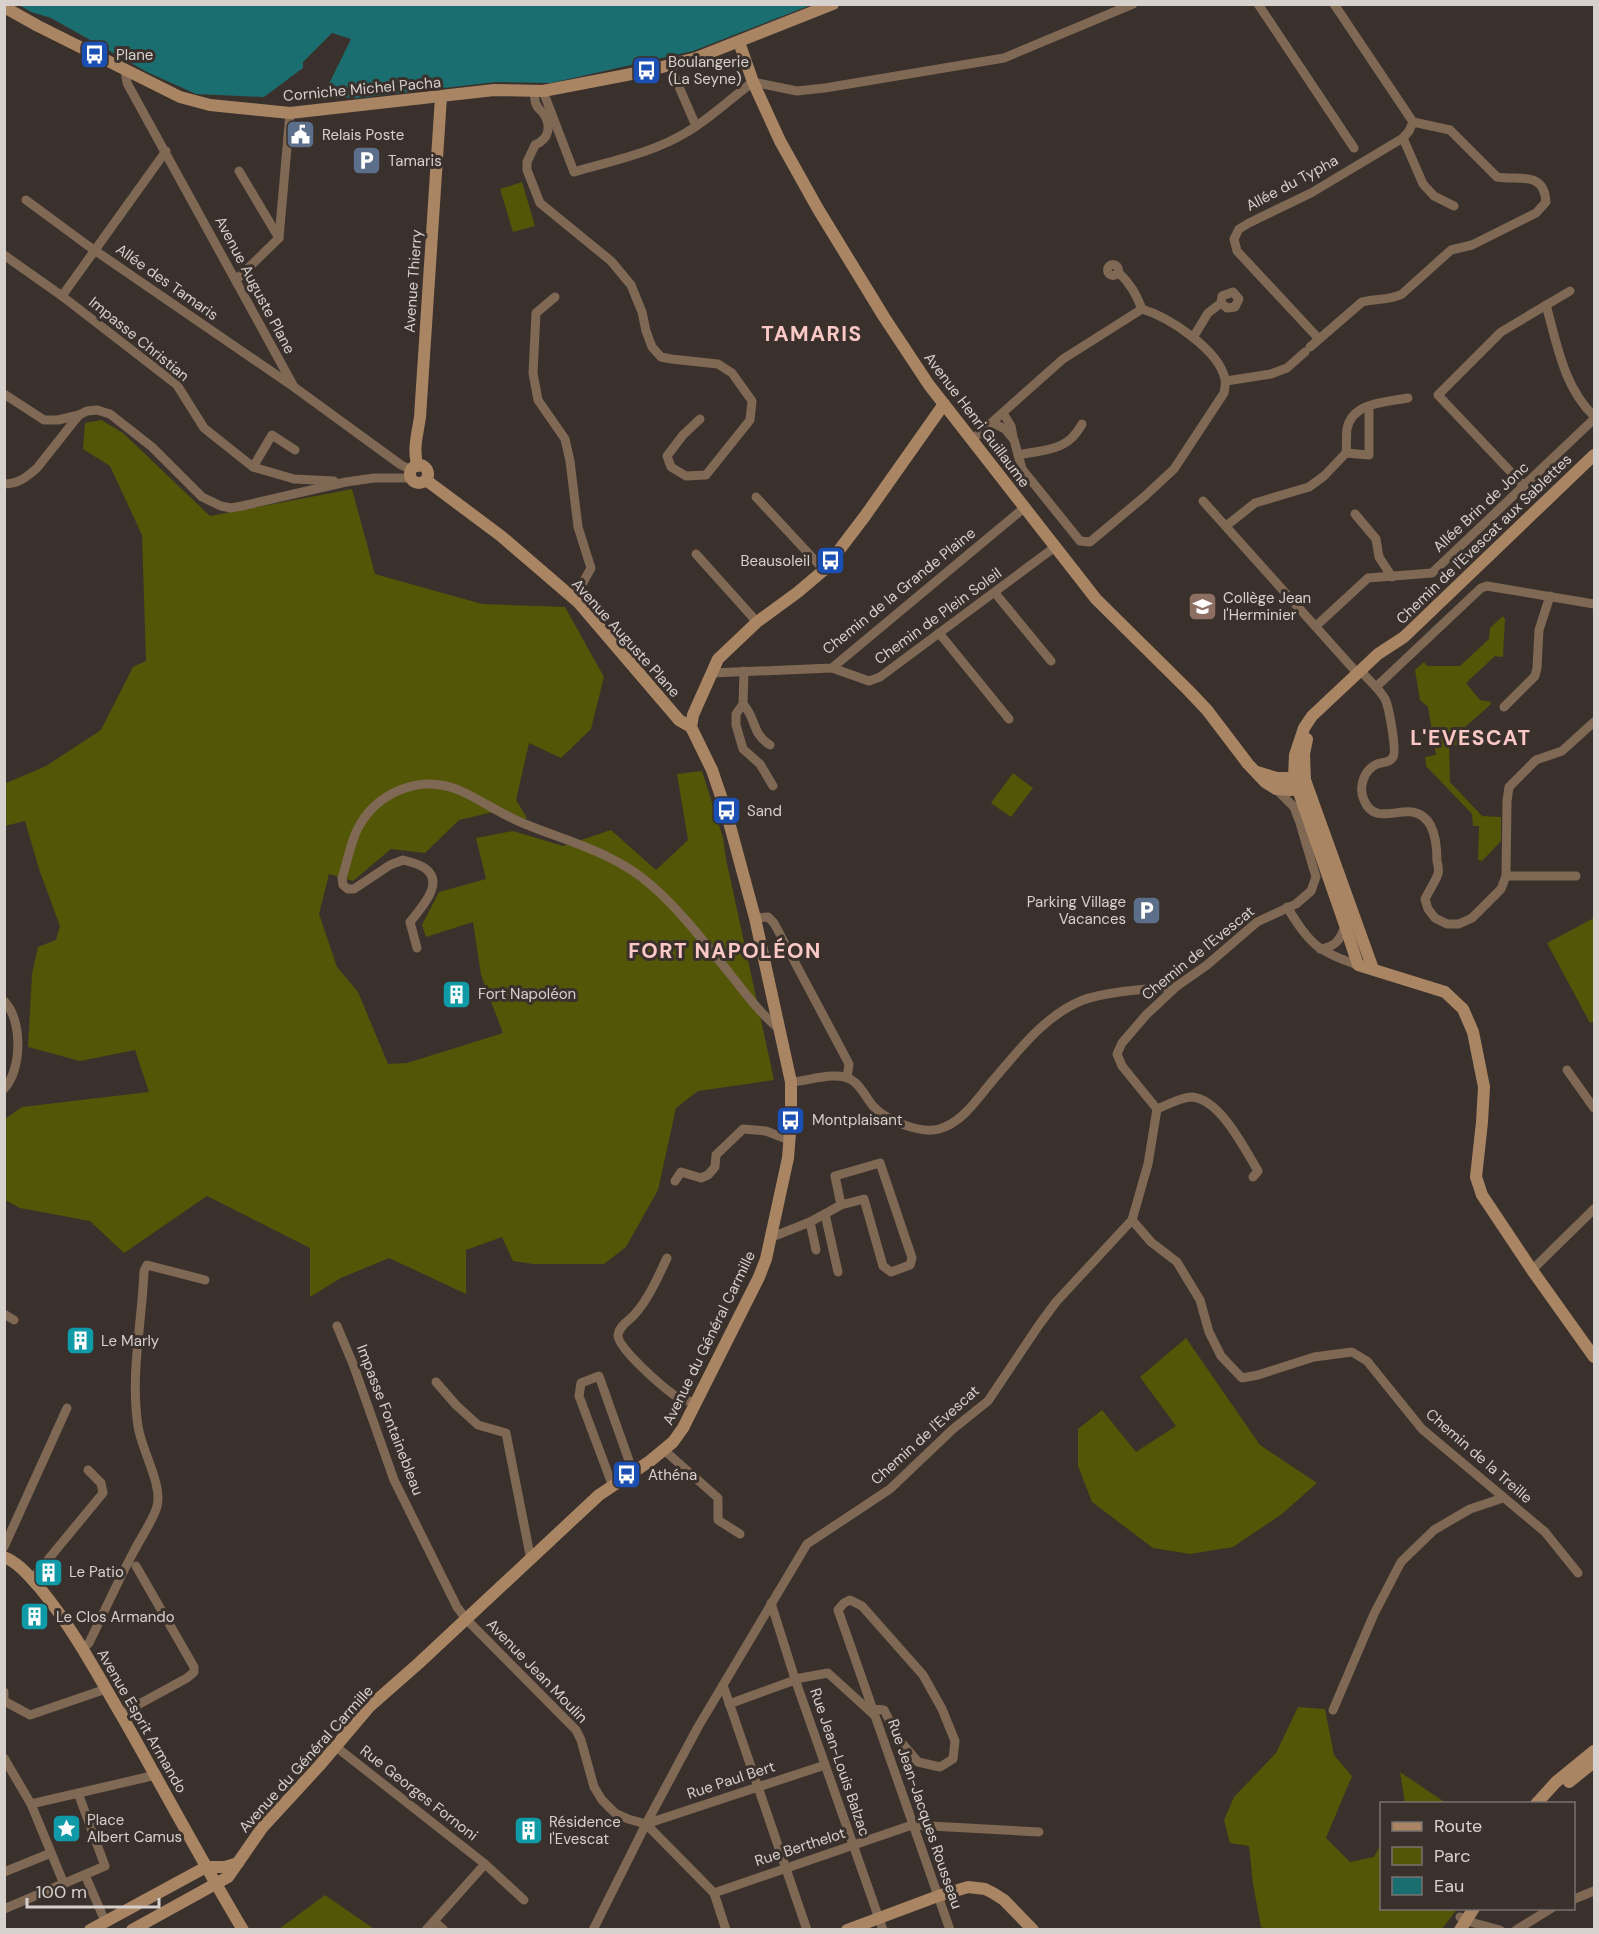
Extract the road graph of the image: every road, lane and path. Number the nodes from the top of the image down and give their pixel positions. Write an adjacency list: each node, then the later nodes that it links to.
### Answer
1 (833, 4): 6 (street, Corniche Michel Pacha)
2 (1133, 4): 9 (street)
3 (1258, 4): 16 (street)
4 (1334, 4): 13 (street)
5 (4, 7): 8 (street, Corniche Michel Pacha)
6 (738, 42): 7 (street, Corniche Michel Pacha); 9 (street, Avenue Henri Guillaume)
7 (670, 66): 10 (street, Corniche Michel Pacha); 14 (street)
8 (125, 69): 12 (street, Corniche Michel Pacha); 17 (street, Avenue Auguste Plane)
9 (753, 82): 14 (street); 38 (street, Avenue Henri Guillaume)
10 (538, 91): 11 (street, Corniche Michel Pacha); 14 (street); 43 (street)
11 (441, 97): 12 (street, Corniche Michel Pacha); 53 (street, Avenue Thierry)
12 (290, 113): 21 (street)
13 (1413, 122): 15 (street, Allée du Typha); 33 (street)
14 (696, 126)
15 (1403, 138): 20 (street); 33 (street, Allée du Typha)
16 (1354, 148)
17 (166, 151): 22 (street, Allée des Tamaris); 25 (street, Avenue Auguste Plane)
18 (239, 171): 21 (street)
19 (26, 200): 22 (street)
20 (1454, 206)
21 (279, 238): 25 (street)
22 (95, 250): 27 (street); 35 (street, Allée des Tamaris)
23 (4, 255): 27 (street, Impasse Christian)
24 (1118, 272): 31 (street)
25 (236, 280): 35 (street, Avenue Auguste Plane)
26 (1570, 291): 30 (street)
27 (62, 296): 52 (street, Impasse Christian)
28 (555, 297): 68 (street)
29 (1221, 303): 32 (street)
30 (1546, 305): 42 (street, Allée Brin de Jonc); 56 (street)
31 (1142, 309): 32 (street); 40 (street)
32 (1194, 336): 34 (street)
33 (1318, 339): 34 (street)
34 (1226, 381): 50 (street)
35 (294, 387): 53 (street, Avenue Auguste Plane)
36 (4, 394): 41 (street)
37 (1408, 398): 39 (street)
38 (944, 404): 46 (street, Avenue Henri Guillaume); 64 (street)
39 (1369, 406): 49 (street); 49 (street)
40 (1003, 413): 44 (street); 47 (street)
41 (79, 415): 54 (street); 55 (street)
42 (1594, 417): 56 (street, Allée Brin de Jonc)
43 (700, 419)
44 (993, 423): 46 (street); 47 (street)
45 (1082, 424): 50 (street)
46 (972, 440): 59 (street, Avenue Henri Guillaume)
47 (1014, 440): 50 (street)
48 (295, 450): 52 (street)
49 (1346, 453): 61 (street)
50 (1018, 455)
51 (1594, 455): 77 (street, Chemin de l'Evescat aux Sablettes)
52 (253, 467): 54 (street, Impasse Christian)
53 (414, 471): 54 (street); 68 (street, Avenue Auguste Plane)
54 (346, 482)
55 (4, 484)
56 (1524, 486): 65 (street, Allée Brin de Jonc)
57 (756, 496): 64 (street)
58 (1203, 501): 61 (street)
59 (1024, 508): 62 (street, Avenue Henri Guillaume); 74 (street, Chemin de la Grande Plaine)
60 (1355, 514): 65 (street)
61 (1226, 526): 71 (street)
62 (1055, 547): 66 (street, Chemin de Plein Soleil); 85 (street, Avenue Henri Guillaume)
63 (696, 554): 70 (street)
64 (824, 570): 70 (street)
65 (1392, 577): 71 (street, Allée Brin de Jonc)
66 (995, 593): 72 (street, Chemin de Plein Soleil); 73 (street)
67 (1550, 596): 69 (street); 78 (street); 80 (street)
68 (574, 599): 83 (street, Avenue Auguste Plane)
69 (1594, 604)
70 (757, 622): 76 (street)
71 (1316, 626): 77 (street)
72 (939, 633): 74 (street, Chemin de Plein Soleil); 81 (street)
73 (1051, 661)
74 (832, 668): 75 (street, Chemin de la Grande Plaine)
75 (744, 672): 76 (street, Chemin de la Grande Plaine); 79 (street)
76 (711, 673): 83 (street)
77 (1359, 673): 78 (street); 86 (street, Chemin de l'Evescat aux Sablettes)
78 (1376, 687): 89 (street)
79 (743, 704): 84 (street); 87 (street)
80 (1504, 707)
81 (1009, 719)
82 (1594, 722): 89 (street)
83 (691, 727): 92 (street, Avenue du Général Carmille)
84 (770, 745)
85 (1256, 772): 86 (street); 88 (street, Avenue Henri Guillaume)
86 (1299, 783): 88 (street); 93 (street); 97 (street)
87 (773, 786)
88 (1276, 789): 91 (street, Avenue Henri Guillaume)
89 (1506, 876): 90 (street)
90 (1576, 876)
91 (1287, 908): 95 (street); 98 (street, Chemin de l'Evescat)
92 (755, 918): 100 (street, Avenue du Général Carmille); 102 (street)
93 (1345, 925): 95 (street); 96 (street)
94 (417, 948): 100 (street)
95 (1320, 949): 96 (street)
96 (1358, 965): 97 (street)
97 (1373, 969): 118 (street)
98 (1177, 986): 102 (street); 106 (street, Chemin de l'Evescat)
99 (4, 1001): 104 (street)
100 (778, 1028): 103 (street, Avenue du Général Carmille)
101 (1567, 1070): 105 (street)
102 (847, 1078): 103 (street)
103 (791, 1082): 107 (street, Avenue du Général Carmille)
104 (4, 1089)
105 (1594, 1108)
106 (1157, 1109): 108 (street); 113 (street, Chemin de l'Evescat)
107 (789, 1140): 109 (street); 115 (street, Avenue du Général Carmille)
108 (1253, 1177)
109 (675, 1181)
110 (841, 1205): 110 (street); 112 (street)
111 (1594, 1209): 118 (street)
112 (825, 1214): 114 (street); 119 (street)
113 (1132, 1220): 132 (street, Chemin de la Treille); 140 (street, Chemin de l'Evescat)
114 (810, 1222): 115 (street); 116 (street)
115 (772, 1237): 126 (street, Avenue du Général Carmille)
116 (816, 1250)
117 (667, 1258): 126 (street)
118 (1532, 1270): 124 (street)
119 (838, 1272)
120 (205, 1280): 142 (street)
121 (4, 1314): 122 (street)
122 (14, 1320)
123 (337, 1326): 141 (street, Impasse Fontainebleau)
124 (1594, 1357)
125 (436, 1382): 136 (street)
126 (696, 1403): 128 (street, Avenue du Général Carmille)
127 (67, 1408): 134 (street)
128 (664, 1450): 130 (street, Avenue du Général Carmille); 133 (street)
129 (88, 1470): 139 (street)
130 (633, 1472): 131 (street, Avenue du Général Carmille); 131 (street)
131 (612, 1484): 136 (street, Avenue du Général Carmille)
132 (1503, 1498): 138 (street, Chemin de la Treille); 149 (street)
133 (740, 1534)
134 (4, 1547)
135 (4, 1557): 139 (street, Avenue Esprit Armando)
136 (531, 1560): 141 (street, Avenue du Général Carmille)
137 (136, 1566): 151 (street)
138 (1578, 1573)
139 (32, 1579): 142 (street, Avenue Esprit Armando)
140 (771, 1604): 143 (street, Rue Jean-Louis Balzac); 144 (street, Chemin de l'Evescat)
141 (466, 1619): 152 (street, Avenue du Général Carmille); 163 (street, Avenue Jean Moulin)
142 (83, 1648): 145 (street, Avenue Esprit Armando)
143 (795, 1679): 148 (street); 150 (street); 156 (street, Rue Jean-Louis Balzac)
144 (723, 1685): 148 (street); 163 (street, Chemin de l'Evescat)
145 (106, 1689): 147 (street); 151 (street, Avenue Esprit Armando)
146 (4, 1692): 147 (street)
147 (5, 1703)
148 (729, 1704): 158 (street)
149 (1333, 1710)
150 (873, 1712): 150 (street, Rue Jean-Jacques Rousseau); 164 (street, Rue Jean-Jacques Rousseau)
151 (121, 1714): 157 (street, Avenue Esprit Armando)
152 (335, 1746): 168 (street, Avenue du Général Carmille); 169 (street, Rue Georges Fornoni)
153 (1594, 1751): 160 (street)
154 (4, 1758): 162 (street)
155 (1594, 1762): 161 (street)
156 (825, 1765): 158 (street, Rue Paul Bert); 166 (street, Rue Jean-Louis Balzac)
157 (156, 1774): 159 (street); 170 (street, Avenue Esprit Armando)
158 (758, 1787): 163 (street, Rue Paul Bert); 171 (street)
159 (78, 1793): 162 (street); 173 (street)
160 (1537, 1802)
161 (1547, 1802)
162 (31, 1804): 167 (street)
163 (646, 1824): 177 (street); 193 (street, Chemin de l'Evescat)
164 (912, 1825): 165 (street, Rue Berthelot); 166 (street, Rue Berthelot); 178 (street, Rue Jean-Jacques Rousseau)
165 (1039, 1832)
166 (853, 1846): 171 (street, Rue Berthelot); 185 (street, Rue Jean-Louis Balzac)
167 (51, 1853): 172 (street); 174 (street)
168 (238, 1863): 170 (street); 175 (street, Avenue du Général Carmille)
169 (485, 1864): 180 (street, Rue Georges Fornoni); 184 (street)
170 (206, 1867): 175 (street, Avenue Esprit Armando); 186 (street)
171 (786, 1868): 177 (street, Rue Berthelot); 195 (street)
172 (4, 1872)
173 (85, 1875): 174 (street); 186 (street)
174 (64, 1884): 181 (street)
175 (216, 1884): 187 (street, Avenue Esprit Armando); 190 (street, Avenue du Général Carmille)
176 (1594, 1891): 179 (street)
177 (714, 1893): 194 (street)
178 (938, 1896): 185 (street); 188 (street); 197 (street, Rue Jean-Jacques Rousseau)
179 (1575, 1899)
180 (524, 1900)
181 (4, 1909)
182 (1548, 1910): 200 (street)
183 (1463, 1919): 198 (street); 199 (street)
184 (434, 1921): 191 (street); 192 (street)
185 (881, 1924): 196 (street)
186 (107, 1925): 189 (street)
187 (240, 1928)
188 (1032, 1928)
189 (90, 1929)
190 (132, 1929)
191 (426, 1929)
192 (444, 1929)
193 (593, 1929)
194 (726, 1929)
195 (807, 1929)
196 (847, 1929)
197 (950, 1929)
198 (1452, 1929)
199 (1500, 1929)
200 (1515, 1929)

